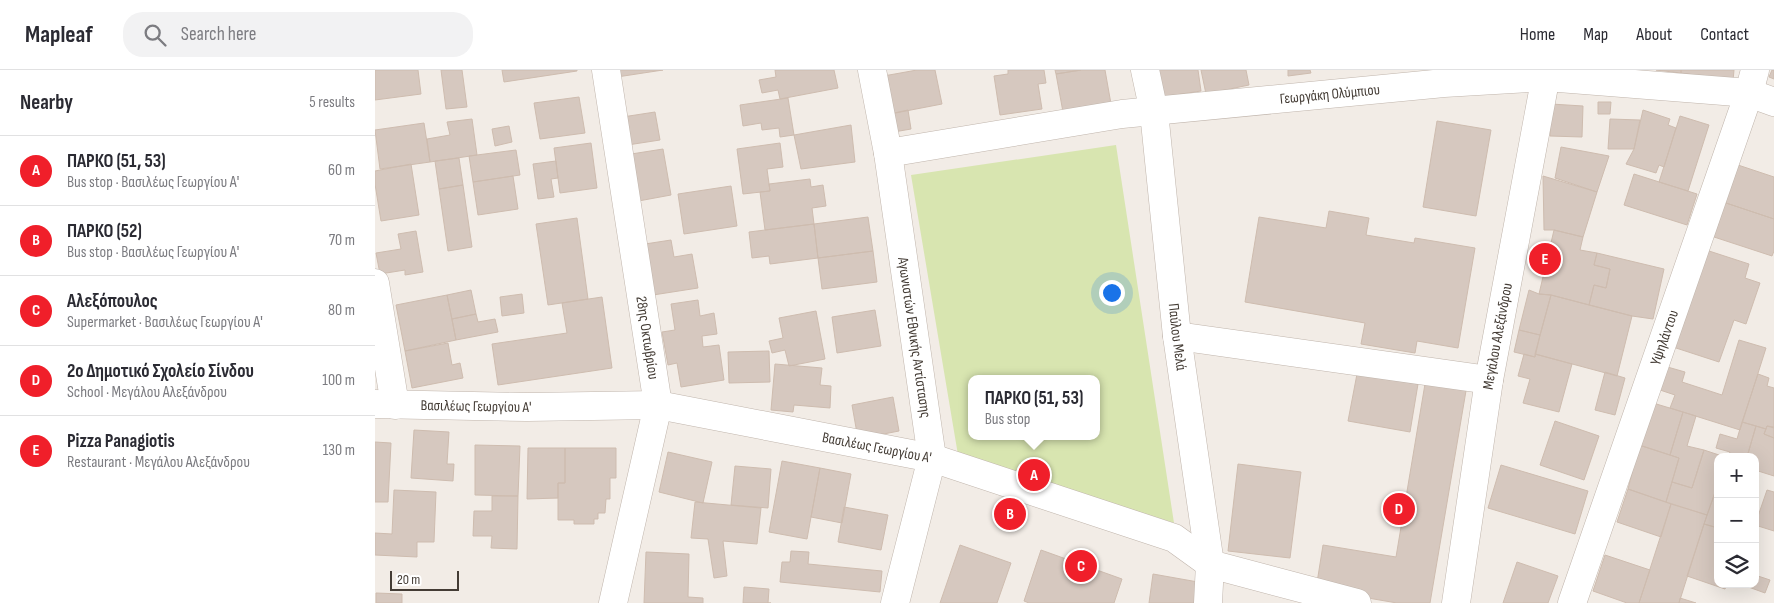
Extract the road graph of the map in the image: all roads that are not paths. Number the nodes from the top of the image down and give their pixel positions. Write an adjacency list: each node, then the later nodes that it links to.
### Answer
1 (606, 70): 13 (street, 28ης Οκτωβρίου)
2 (872, 70): 8 (street, Αγωνιστών Εθνικής Αντίστασης)
3 (1145, 70): 7 (street, Παύλου Μελά)
4 (1547, 73): 5 (street, Γεωργάκη Ολύμπιου); 6 (street, Γεωργάκη Ολύμπιου); 11 (street, Μεγάλου Αλεξάνδρου)
5 (1443, 77): 7 (street, Γεωργάκη Ολύμπιου)
6 (1759, 88): 21 (street, Υψηλάντου)
7 (1154, 112): 8 (street, Γεωργάκη Ολύμπιου); 10 (street, Παύλου Μελά)
8 (888, 153): 14 (street, Αγωνιστών Εθνικής Αντίστασης)
9 (375, 283): 12 (street)
10 (1177, 336): 11 (street); 15 (street, Παύλου Μελά)
11 (1489, 380): 20 (street, Μεγάλου Αλεξάνδρου)
12 (385, 404): 13 (street, Βασιλέως Γεωργίου Α')
13 (659, 405): 14 (street, Βασιλέως Γεωργίου Α'); 16 (street, 28ης Οκτωβρίου)
14 (932, 458): 15 (street, Βασιλέως Γεωργίου Α'); 17 (street, Αγωνιστών Εθνικής Αντίστασης)
15 (1210, 564): 18 (street, Παύλου Μελά); 19 (street, Βασιλέως Γεωργίου Α')
16 (613, 603)
17 (895, 603)
18 (1208, 603)
19 (1357, 603)
20 (1456, 603)
21 (1572, 603)

